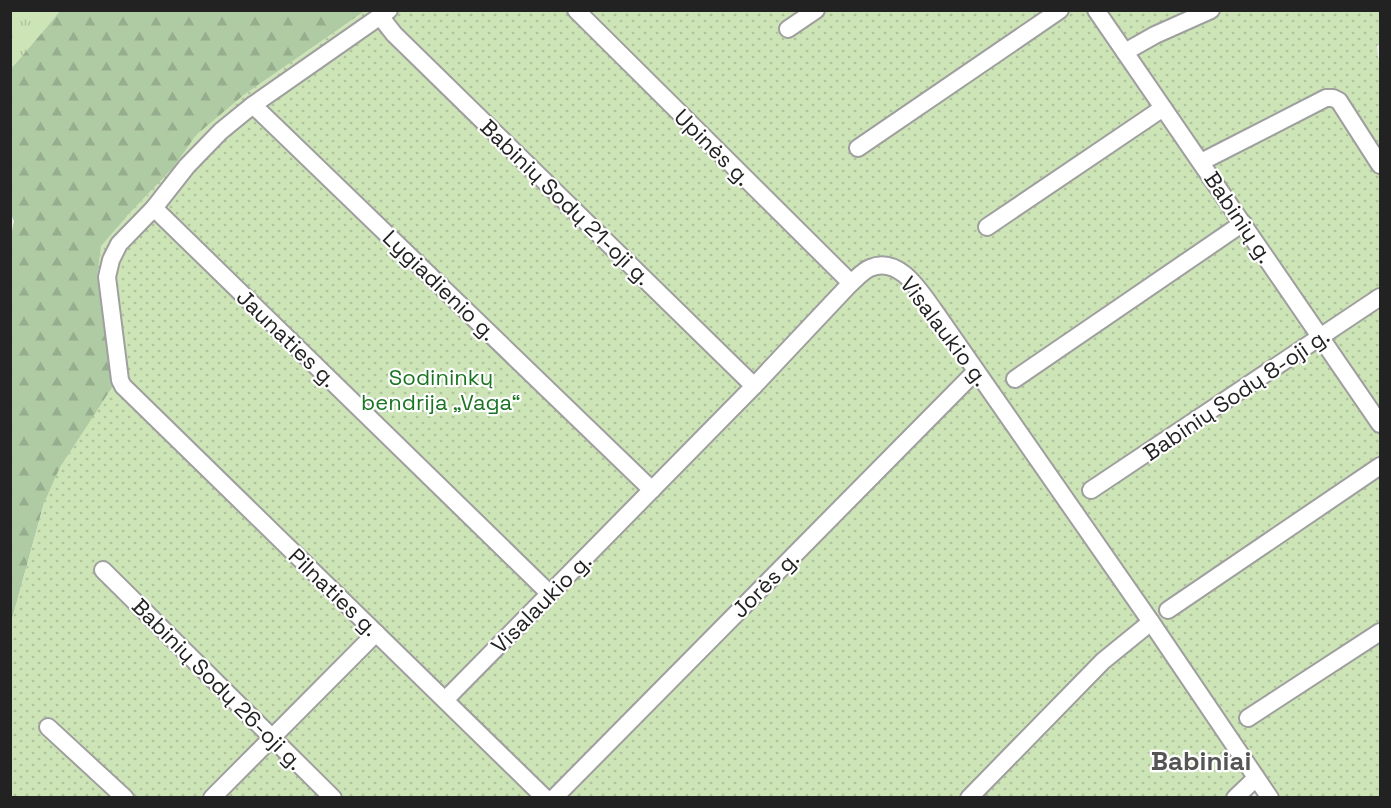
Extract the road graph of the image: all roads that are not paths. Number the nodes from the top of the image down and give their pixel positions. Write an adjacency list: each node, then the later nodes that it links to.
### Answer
1 (576, 10): 17 (street, Upinės g.)
2 (816, 10): 7 (street)
3 (1060, 10): 11 (street)
4 (1096, 10): 8 (street, Babinių g.)
5 (1212, 10): 8 (street)
6 (384, 14): 9 (street); 22 (street, Babinių Sodų 21-oji g.)
7 (788, 29)
8 (1125, 52): 10 (street, Babinių g.)
9 (253, 105): 14 (street); 25 (street, Lygiadienio g.)
10 (1162, 108): 12 (street, Babinių g.); 16 (street)
11 (858, 148)
12 (1201, 162): 13 (street); 15 (street, Babinių g.)
13 (1380, 165)
14 (154, 208): 28 (street, Jaunaties g.); 32 (street, Pilnaties g.)
15 (1243, 223): 19 (street, Babinių g.); 21 (street)
16 (987, 227)
17 (851, 283): 20 (street, Visalaukio g.); 22 (street, Visalaukio g.)
18 (1380, 297): 19 (street, Babinių Sodų 8-oji g.)
19 (1321, 337): 23 (street, Babinių g.); 26 (street, Babinių Sodų 8-oji g.)
20 (976, 371): 30 (street, Visalaukio g.); 42 (street, Jorės g.)
21 (1015, 379)
22 (754, 386): 25 (street, Visalaukio g.)
23 (1380, 424)
24 (1380, 466): 29 (street)
25 (652, 490): 28 (street, Visalaukio g.)
26 (1091, 490)
27 (104, 570): 36 (street, Babinių Sodų 26-oji g.)
28 (550, 594): 33 (street, Visalaukio g.)
29 (1168, 610)
30 (1151, 622): 37 (street, Visalaukio g.); 43 (street)
31 (1380, 632): 34 (street)
32 (376, 633): 33 (street, Pilnaties g.); 36 (street)
33 (445, 700): 41 (street, Pilnaties g.)
34 (1248, 718)
35 (48, 726): 38 (street)
36 (272, 737): 39 (street); 40 (street, Babinių Sodų 26-oji g.)
37 (1257, 778): 44 (street); 45 (street, Visalaukio g.)
38 (125, 798)
39 (212, 798)
40 (333, 798)
41 (545, 798)
42 (554, 798)
43 (969, 798)
44 (1235, 798)
45 (1270, 798)

